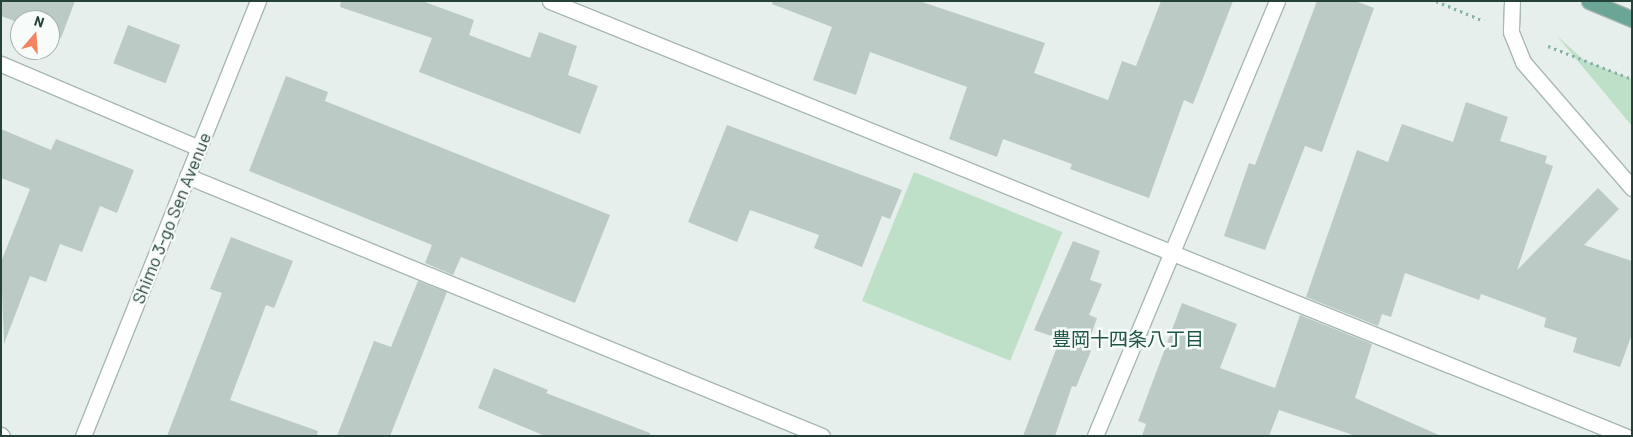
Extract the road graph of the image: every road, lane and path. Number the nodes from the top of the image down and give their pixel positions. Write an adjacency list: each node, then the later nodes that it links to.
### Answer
1 (258, 1): 10 (street, Shimo 3-go Sen Avenue)
2 (550, 1): 13 (street)
3 (1277, 1): 13 (street)
4 (1512, 1): 12 (street)
5 (1589, 1): 6 (main road)
6 (1632, 19)
7 (1585, 61): 9 (path)
8 (1, 64): 10 (street)
9 (1632, 79)
10 (199, 148): 11 (street, Shimo 3-go Sen Avenue)
11 (188, 176): 14 (street, Shimo 3-go Sen Avenue); 15 (street)
12 (1632, 188)
13 (1173, 252): 16 (street); 17 (street)
14 (84, 436)
15 (822, 436)
16 (1095, 436)
17 (1626, 436)

